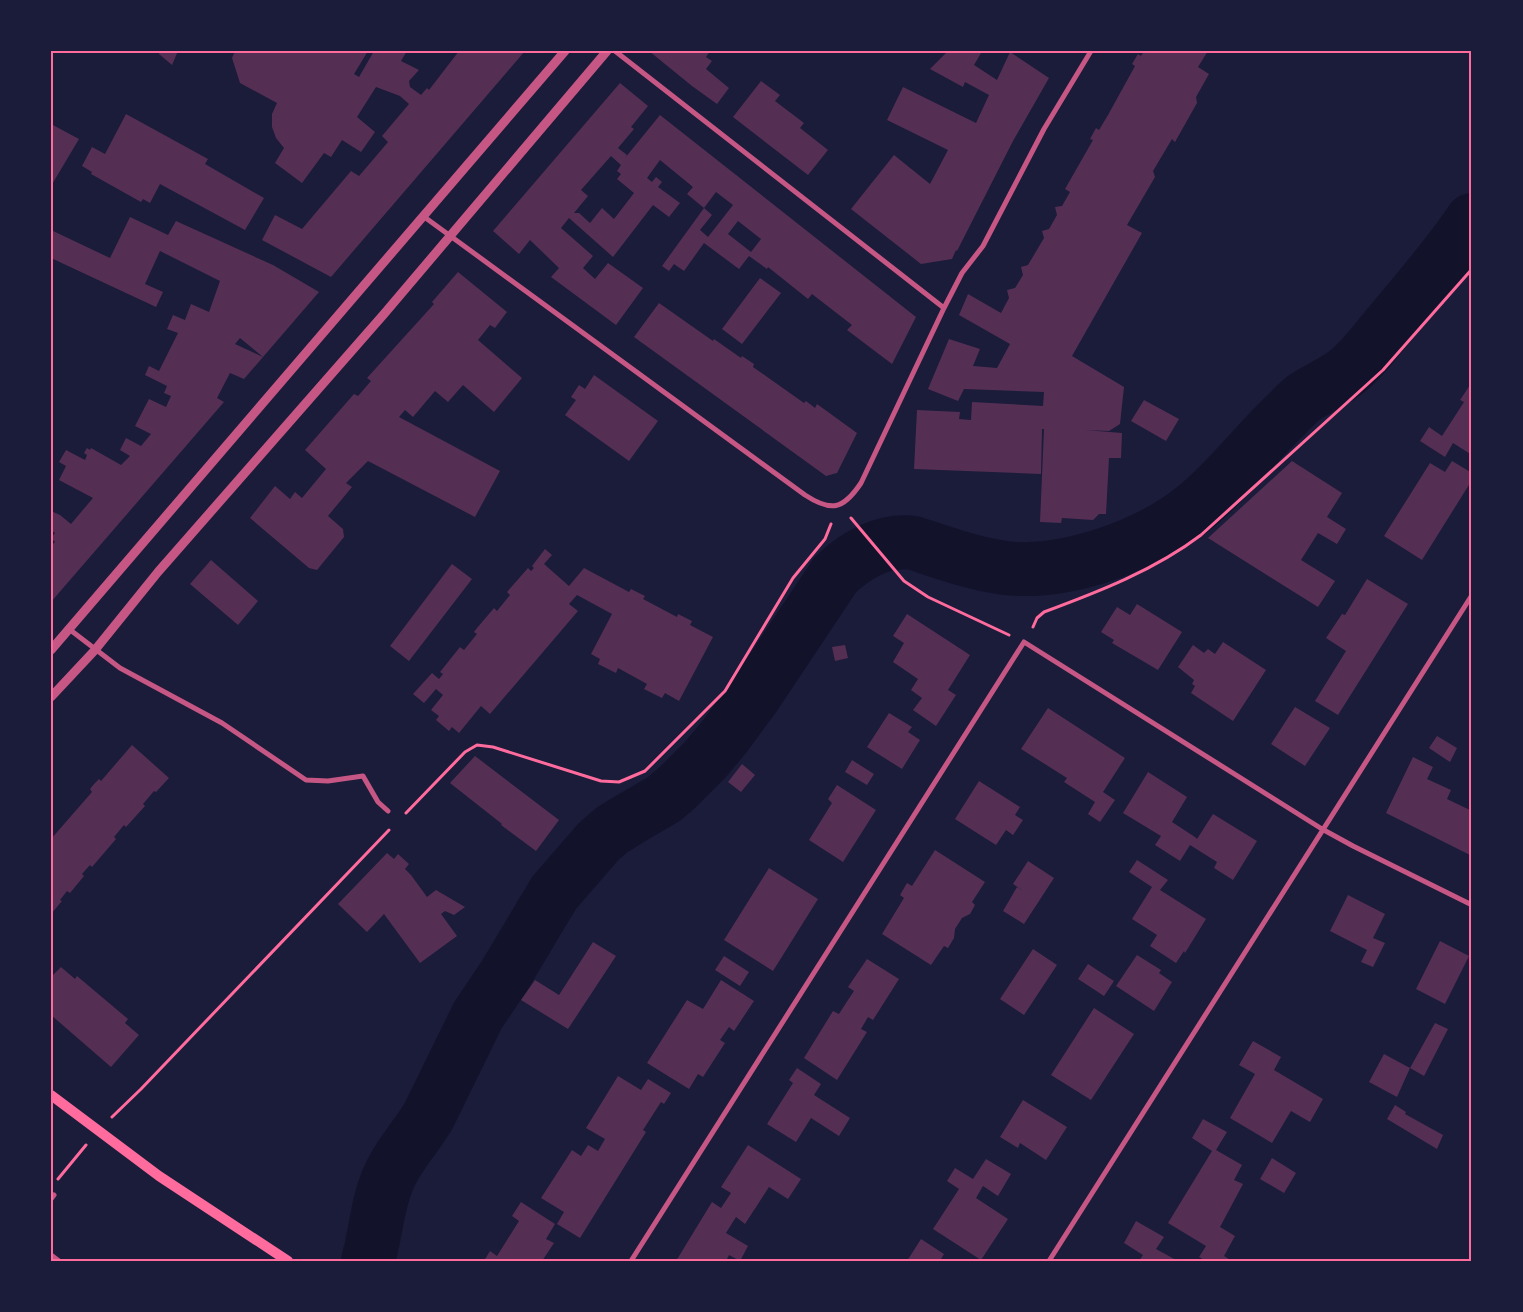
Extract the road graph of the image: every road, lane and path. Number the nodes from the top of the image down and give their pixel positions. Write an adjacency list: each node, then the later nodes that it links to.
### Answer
1 (565, 51): 5 (street)
2 (607, 51): 6 (street)
3 (615, 51): 8 (street)
4 (1090, 51): 8 (street)
5 (423, 216): 6 (street); 13 (street)
6 (450, 236): 9 (street); 16 (street)
7 (1472, 269): 12 (path)
8 (944, 308): 9 (street)
9 (840, 504): 19 (path)
10 (850, 517): 14 (path)
11 (1472, 595): 21 (street)
12 (1044, 612)
13 (69, 629): 15 (street); 16 (street)
14 (1024, 642): 21 (street); 30 (street)
15 (51, 650)
16 (95, 650): 17 (street); 18 (street)
17 (51, 697)
18 (388, 811)
19 (405, 813)
20 (392, 827): 24 (path)
21 (1322, 829): 22 (street); 31 (street)
22 (1472, 905)
23 (51, 1095): 29 (main road)
24 (126, 1105)
25 (72, 1161): 26 (path)
26 (54, 1184)
27 (51, 1255): 28 (street)
28 (58, 1261)
29 (288, 1261)
30 (631, 1261)
31 (1050, 1261)

